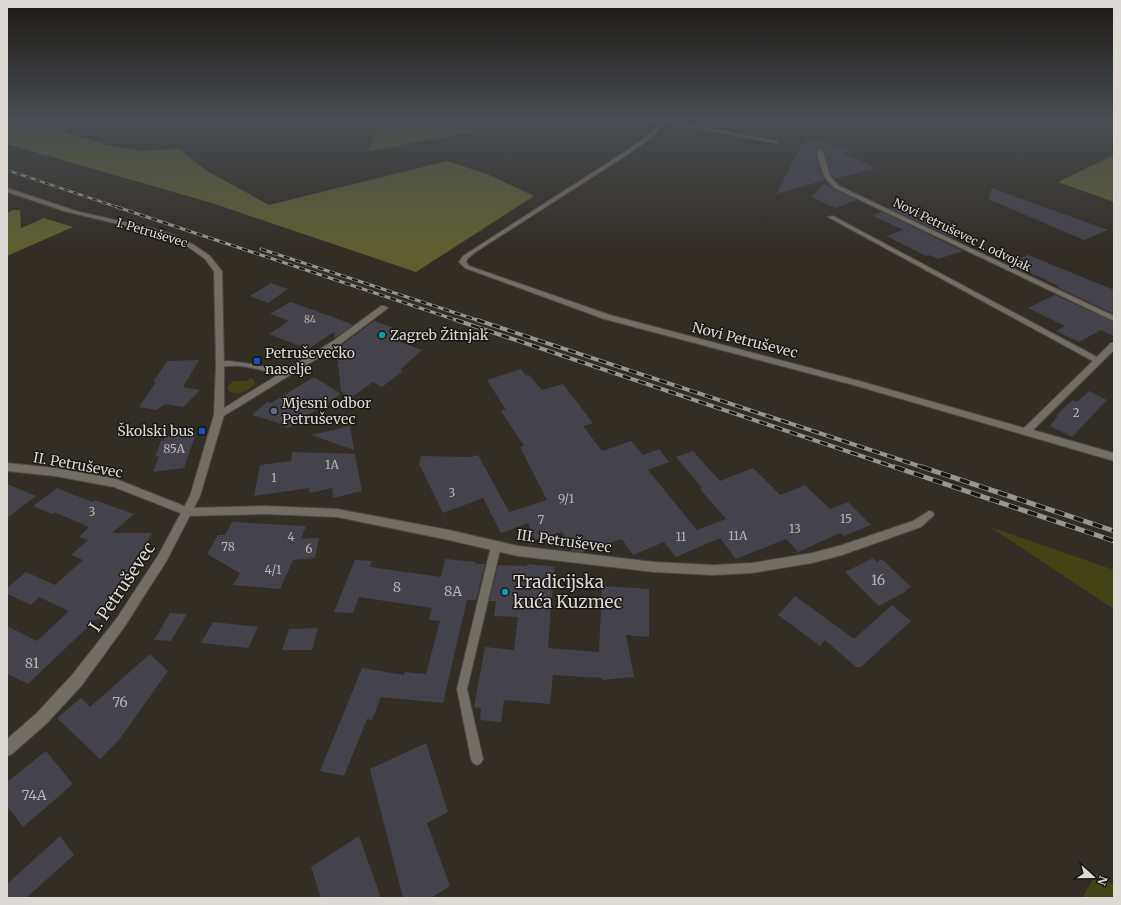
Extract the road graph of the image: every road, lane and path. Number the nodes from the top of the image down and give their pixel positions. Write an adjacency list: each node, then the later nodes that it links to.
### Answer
1 (614, 161): 12 (street, Novi Petruševec)
2 (823, 161): 6 (street, Novi Petruševec I. odvojak)
3 (7, 190): 9 (street, I. Petruševec)
4 (831, 217): 8 (street)
5 (384, 308): 10 (street)
6 (1114, 319)
7 (1114, 345): 8 (street)
8 (1099, 361): 12 (street)
9 (220, 364): 10 (lane); 11 (street, I. Petruševec)
10 (283, 374): 11 (street)
11 (219, 415): 15 (street, I. Petruševec)
12 (1026, 432): 13 (street, Novi Petruševec)
13 (1114, 457)
14 (7, 467): 15 (street, II. Petruševec)
15 (188, 512): 17 (street, III. Petruševec); 18 (street, I. Petruševec)
16 (929, 515): 17 (street, III. Petruševec)
17 (496, 546): 19 (lane)
18 (7, 749)
19 (477, 759)

